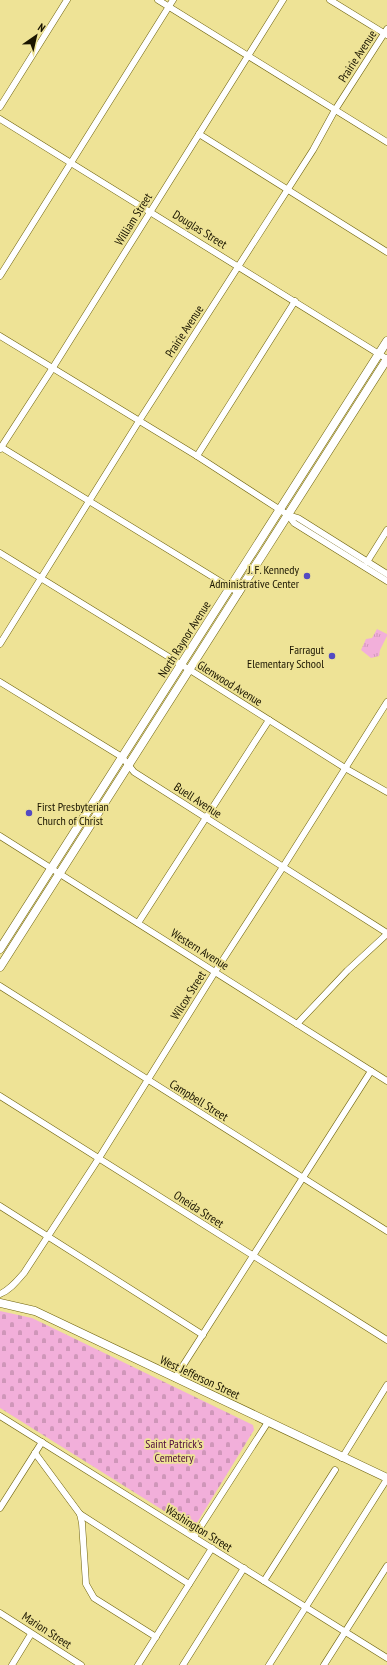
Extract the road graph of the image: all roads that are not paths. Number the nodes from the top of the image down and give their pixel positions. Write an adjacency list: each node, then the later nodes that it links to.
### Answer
1 (67, 0): 9 (street)
2 (158, 0): 6 (street)
3 (173, 0): 6 (street)
4 (282, 0): 8 (street, William Street)
5 (330, 0): 7 (street)
6 (169, 7): 8 (street); 14 (street)
7 (386, 33): 10 (street, Prairie Avenue)
8 (248, 55): 10 (street); 12 (street, William Street)
9 (0, 107)
10 (335, 110): 13 (street); 15 (street, Prairie Avenue)
11 (0, 119): 14 (street, Douglas Street)
12 (199, 134): 15 (street); 16 (street, William Street)
13 (387, 142)
14 (71, 162): 16 (street, Douglas Street); 19 (street)
15 (288, 190): 17 (street); 18 (street, Prairie Avenue)
16 (150, 211): 18 (street, Douglas Street); 25 (street, William Street)
17 (387, 252)
18 (238, 266): 20 (street, Douglas Street); 26 (street, Prairie Avenue)
19 (0, 276)
20 (294, 301): 23 (street, Douglas Street); 28 (street)
21 (0, 336): 25 (street)
22 (387, 341): 23 (main road, North Raynor Avenue)
23 (379, 354): 24 (street, Douglas Street); 30 (main road, North Raynor Avenue)
24 (387, 359): 31 (main road, North Raynor Avenue)
25 (52, 369): 26 (street); 27 (street, William Street)
26 (139, 421): 28 (street); 29 (street, Prairie Avenue)
27 (1, 448): 29 (street)
28 (197, 456): 30 (street)
29 (90, 501): 38 (street, Prairie Avenue); 40 (street)
30 (280, 509): 31 (street); 33 (main road, North Raynor Avenue)
31 (288, 515): 35 (main road, North Raynor Avenue); 36 (street); 39 (street)
32 (387, 530): 36 (street)
33 (256, 548): 35 (main road); 40 (main road, North Raynor Avenue)
34 (0, 553): 38 (street, Glenwood Avenue)
35 (264, 553): 41 (main road, North Raynor Avenue)
36 (367, 562): 37 (street)
37 (387, 574)
38 (41, 579): 42 (street, Prairie Avenue); 43 (street, Glenwood Avenue)
39 (387, 581)
40 (230, 588): 41 (street); 43 (main road, North Raynor Avenue)
41 (239, 593): 44 (main road, North Raynor Avenue)
42 (0, 644)
43 (182, 665): 44 (street, Glenwood Avenue); 48 (main road, North Raynor Avenue)
44 (190, 670): 47 (street, Glenwood Avenue); 49 (main road, North Raynor Avenue)
45 (0, 682): 48 (street, Buell Avenue)
46 (387, 702): 50 (street, Wilcox Street)
47 (269, 720): 50 (street, Glenwood Avenue); 52 (street)
48 (122, 757): 49 (street, Buell Avenue); 55 (main road, North Raynor Avenue)
49 (128, 764): 52 (street, Buell Avenue); 55 (main road, North Raynor Avenue)
50 (345, 768): 51 (street, Glenwood Avenue); 54 (street, Wilcox Street)
51 (387, 792)
52 (204, 818): 54 (street, Buell Avenue); 56 (street)
53 (0, 836): 55 (street, Western Avenue)
54 (283, 867): 57 (street, Buell Avenue); 60 (street, Wilcox Street)
55 (55, 871): 56 (street, Western Avenue); 58 (main road, North Raynor Avenue); 59 (main road, North Raynor Avenue)
56 (138, 923): 60 (street, Western Avenue)
57 (387, 933): 62 (street)
58 (0, 949)
59 (0, 967)
60 (215, 972): 62 (street, Western Avenue); 64 (street, Wilcox Street)
61 (0, 986): 64 (street, Campbell Street)
62 (297, 1024): 63 (street, Western Avenue)
63 (371, 1071): 65 (street, Western Avenue); 68 (street)
64 (148, 1080): 67 (street, Wilcox Street); 68 (street, Campbell Street)
65 (387, 1081)
66 (0, 1096): 67 (street, Oneida Street)
67 (99, 1158): 71 (street, Wilcox Street); 72 (street, Oneida Street)
68 (303, 1178): 70 (street, Campbell Street); 72 (street)
69 (0, 1206): 71 (street)
70 (387, 1231)
71 (47, 1236): 73 (street, Wilcox Street); 75 (street)
72 (253, 1256): 75 (street); 76 (street, Oneida Street)
73 (0, 1294)
74 (0, 1303): 77 (main road, West Jefferson Street)
75 (203, 1335): 77 (street)
76 (387, 1340)
77 (175, 1378): 80 (main road, West Jefferson Street)
78 (387, 1385): 83 (street)
79 (0, 1416): 81 (street, Washington Street)
80 (268, 1422): 83 (main road, West Jefferson Street); 88 (street)
81 (42, 1442): 82 (street); 88 (street, Washington Street)
82 (35, 1453): 86 (street); 87 (street)
83 (342, 1458): 85 (main road, West Jefferson Street)
84 (335, 1470): 92 (street)
85 (387, 1479): 94 (street)
86 (0, 1508)
87 (80, 1514): 93 (street); 98 (street)
88 (194, 1537): 89 (street, Washington Street)
89 (212, 1548): 91 (street, Washington Street); 93 (street)
90 (387, 1566): 96 (street)
91 (244, 1568): 92 (street, Washington Street); 103 (street)
92 (264, 1581): 94 (street, Washington Street)
93 (189, 1584): 98 (street)
94 (305, 1607): 96 (street, Washington Street); 104 (street)
95 (0, 1613): 97 (street, Marion Street)
96 (345, 1632): 99 (street, Washington Street); 105 (street)
97 (31, 1634): 100 (street); 101 (street, Marion Street)
98 (156, 1637): 102 (street)
99 (387, 1658)
100 (12, 1665)
101 (81, 1665)
102 (138, 1665)
103 (183, 1665)
104 (269, 1665)
105 (324, 1665)

